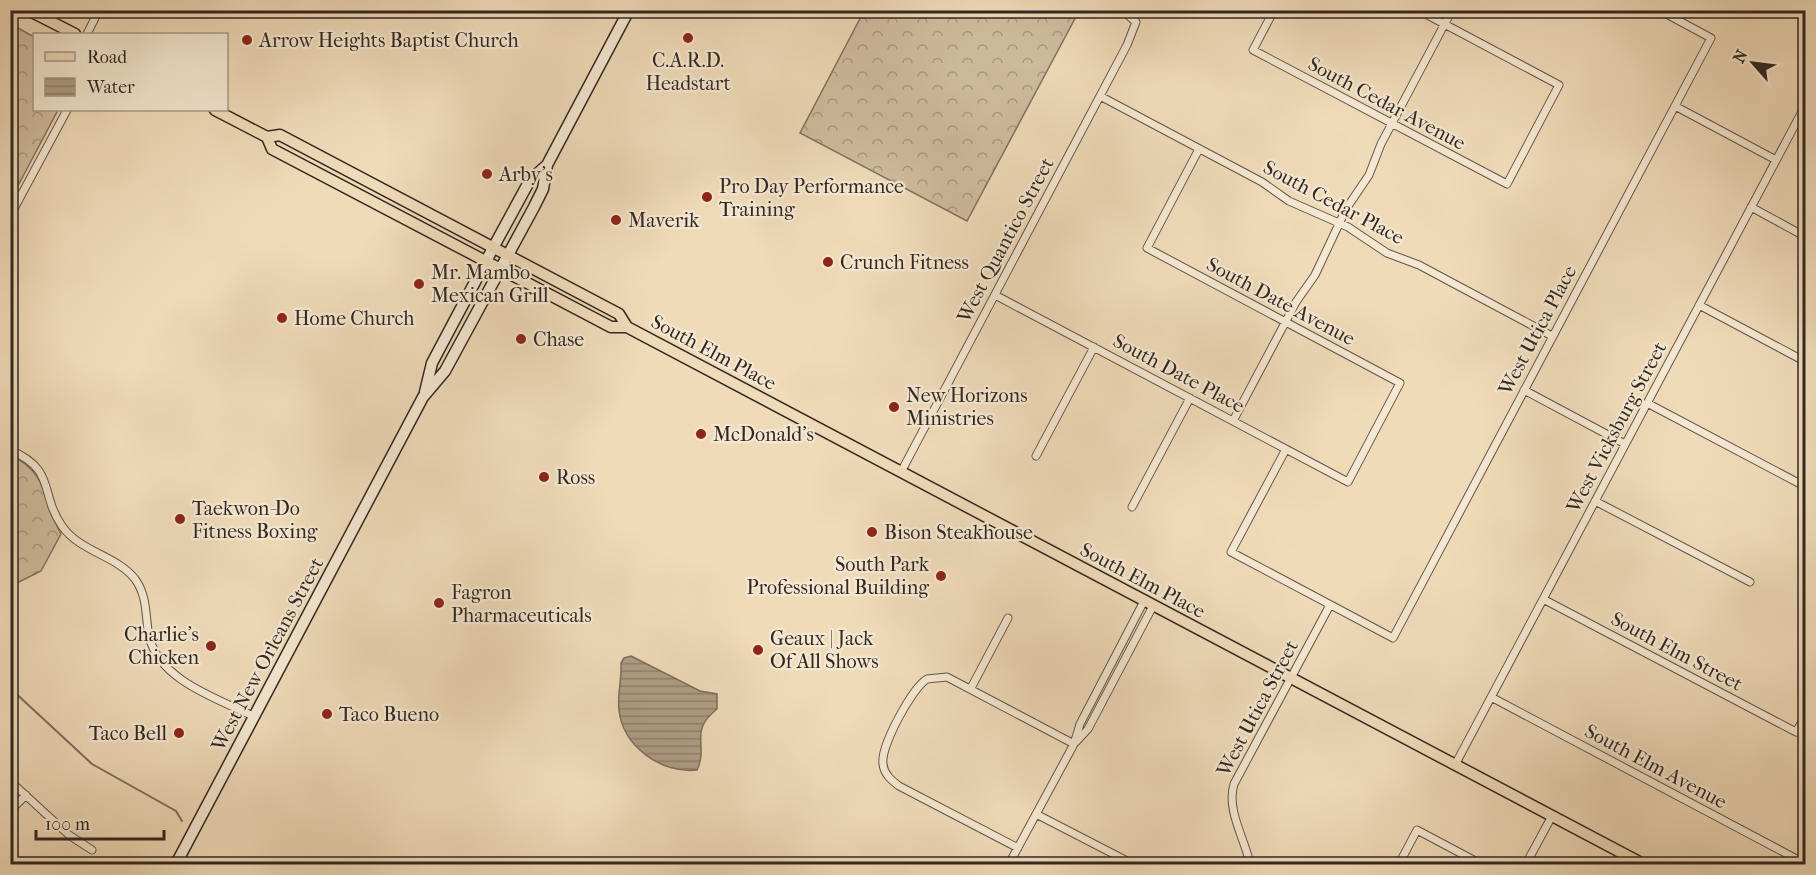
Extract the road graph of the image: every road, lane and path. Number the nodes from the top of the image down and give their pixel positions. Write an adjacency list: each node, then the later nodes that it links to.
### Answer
1 (28, 10): 10 (main road)
2 (99, 10): 11 (street)
3 (629, 10): 21 (main road, West New Orleans Street)
4 (1122, 10): 12 (street, West Quantico Street)
5 (1274, 10): 17 (street, South Cedar Avenue)
6 (1418, 10): 9 (street)
7 (1452, 10): 9 (street)
8 (1659, 10): 13 (street, West Utica Place)
9 (1445, 24): 17 (street); 17 (street, South Cedar Avenue)
10 (73, 33)
11 (88, 33)
12 (1100, 96): 19 (street, South Cedar Place); 32 (street, West Quantico Street)
13 (1675, 106): 20 (street); 36 (street, West Utica Place)
14 (1805, 108): 20 (street, West Vicksburg Street)
15 (66, 111): 25 (street)
16 (217, 111): 18 (main road, South Elm Place)
17 (1392, 124): 26 (street)
18 (267, 136): 22 (main road, South Elm Place); 23 (main road, South Elm Place)
19 (1199, 149): 26 (street, South Cedar Place); 34 (street, South Date Avenue)
20 (1776, 160): 24 (street, West Vicksburg Street)
21 (548, 165): 28 (main road, West New Orleans Street); 29 (main road, West New Orleans Street)
22 (365, 179): 23 (main road); 28 (main road, South Elm Place)
23 (358, 194): 30 (main road, South Elm Place)
24 (1751, 207): 27 (street); 33 (street, West Vicksburg Street)
25 (10, 216)
26 (1339, 223): 34 (street); 36 (street, South Cedar Place)
27 (1806, 237)
28 (493, 248): 29 (main road, South Elm Place); 30 (main road, West New Orleans Street)
29 (506, 255): 31 (main road, West New Orleans Street); 35 (main road, South Elm Place)
30 (486, 261): 31 (main road, South Elm Place); 40 (main road, West New Orleans Street)
31 (499, 268): 35 (main road, South Elm Place); 40 (main road, West New Orleans Street)
32 (995, 295): 37 (street, South Date Place); 48 (street, West Quantico Street)
33 (1698, 305): 38 (street); 42 (street, West Vicksburg Street)
34 (1285, 322): 43 (street); 49 (street, South Date Avenue)
35 (627, 327): 48 (main road, South Elm Place)
36 (1552, 336): 39 (street, West Utica Place)
37 (1094, 347): 41 (street, South Date Place); 47 (street)
38 (1806, 362)
39 (1524, 390): 44 (street); 56 (street, West Utica Place)
40 (423, 397): 62 (main road, West New Orleans Street)
41 (1190, 398): 43 (street, South Date Place); 52 (street)
42 (1647, 403): 44 (street, West Vicksburg Street); 50 (street)
43 (1233, 421): 45 (street, South Date Place)
44 (1625, 444): 51 (street, West Vicksburg Street)
45 (1286, 449): 49 (street, South Date Place); 56 (street)
46 (10, 450): 62 (street)
47 (1036, 456)
48 (901, 472): 55 (main road, South Elm Place)
49 (1348, 482)
50 (1806, 487)
51 (1595, 501): 53 (street); 54 (street, West Vicksburg Street)
52 (1132, 507)
53 (1750, 582)
54 (1543, 599): 60 (street, West Vicksburg Street); 61 (street, South Elm Street)
55 (1149, 603): 58 (main road, South Elm Place); 63 (street)
56 (1330, 605): 58 (street, West Utica Street)
57 (1008, 618): 59 (street)
58 (1290, 678): 64 (main road, South Elm Place); 75 (street, West Utica Street)
59 (971, 688): 63 (street); 70 (street)
60 (1491, 697): 64 (street, West Vicksburg Street); 80 (street, South Elm Avenue)
61 (1806, 715)
62 (255, 717): 72 (main road, West New Orleans Street)
63 (1074, 744): 68 (street)
64 (1455, 765): 69 (main road, South Elm Place)
65 (10, 781): 66 (street)
66 (26, 795): 67 (street); 71 (street)
67 (10, 811)
68 (1036, 814): 70 (street); 74 (street)
69 (1552, 816): 78 (street); 79 (main road, South Elm Place)
70 (1018, 848): 73 (street)
71 (92, 850)
72 (176, 864)
73 (1010, 864)
74 (1133, 864)
75 (1250, 864)
76 (1399, 864): 77 (street)
77 (1481, 864)
78 (1526, 864)
79 (1643, 864)
80 (1806, 864)

